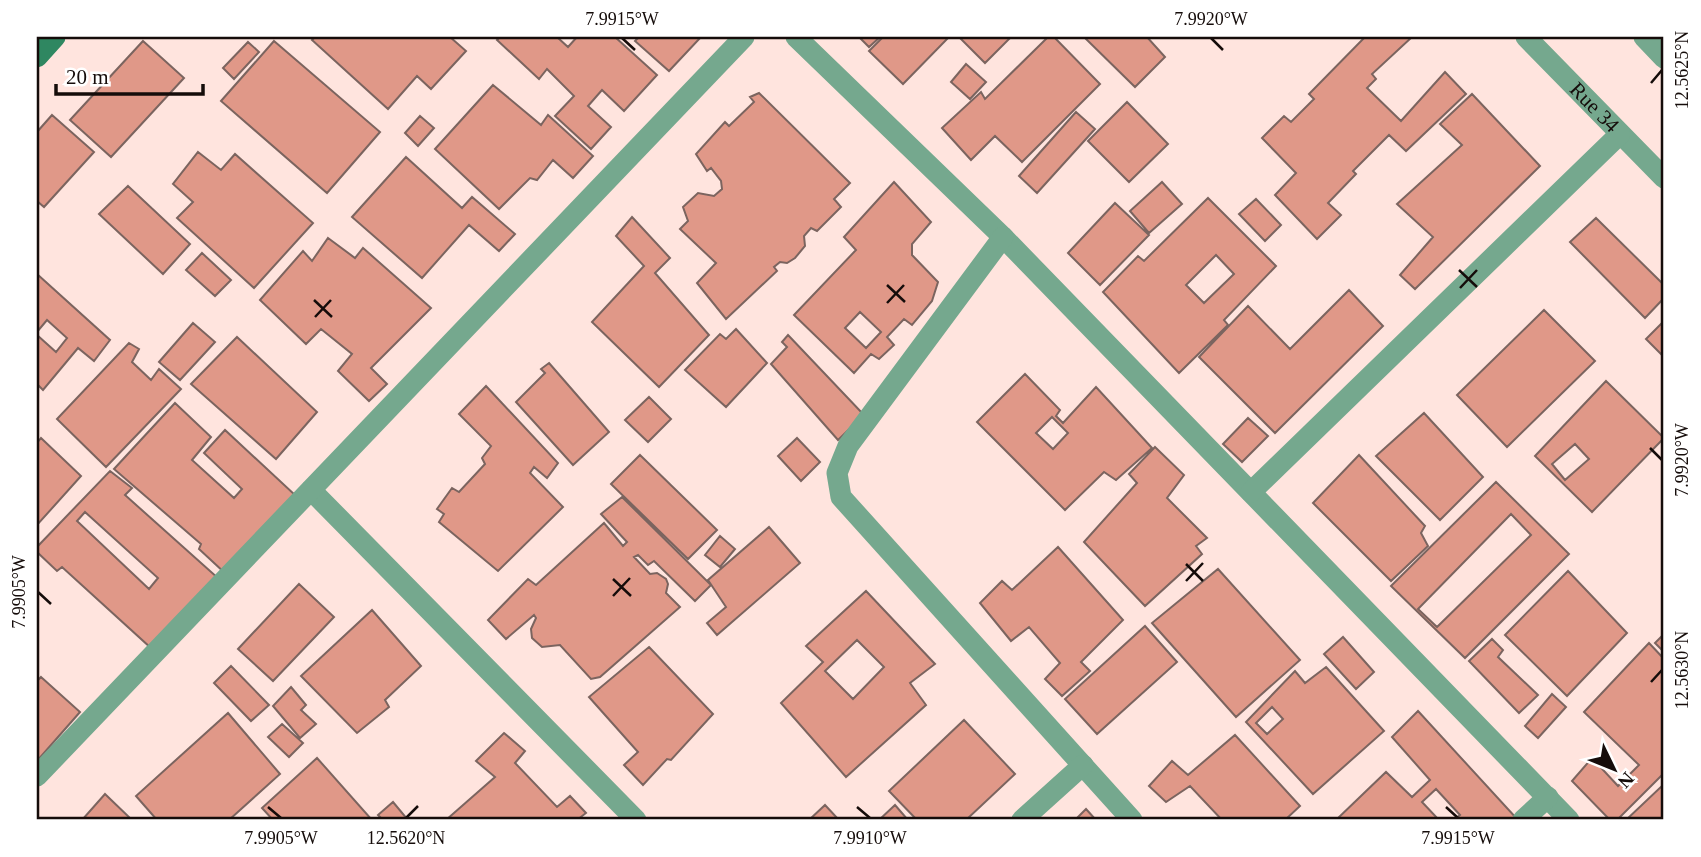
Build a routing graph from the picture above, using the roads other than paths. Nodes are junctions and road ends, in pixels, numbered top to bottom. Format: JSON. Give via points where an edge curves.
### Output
{"nodes":[{"id":1,"x":55,"y":37,"type":"edge"},
{"id":2,"x":744,"y":37,"type":"edge"},
{"id":3,"x":796,"y":37,"type":"edge"},
{"id":4,"x":1526,"y":37,"type":"edge"},
{"id":5,"x":1644,"y":37,"type":"edge"},
{"id":6,"x":37,"y":57,"type":"edge"},
{"id":7,"x":1664,"y":58,"type":"edge"},
{"id":8,"x":1620,"y":134,"type":"junction"},
{"id":9,"x":1664,"y":178,"type":"edge"},
{"id":10,"x":1003,"y":237,"type":"junction"},
{"id":11,"x":311,"y":490,"type":"junction"},
{"id":12,"x":1251,"y":492,"type":"junction"},
{"id":13,"x":1083,"y":765,"type":"junction"},
{"id":14,"x":37,"y":776,"type":"edge"},
{"id":15,"x":1548,"y":797,"type":"junction"},
{"id":16,"x":636,"y":820,"type":"edge"},
{"id":17,"x":1022,"y":820,"type":"edge"},
{"id":18,"x":1132,"y":820,"type":"edge"},
{"id":19,"x":1523,"y":820,"type":"edge"},
{"id":20,"x":1569,"y":820,"type":"edge"}],
"edges":[{"from":1,"to":6,"type":"street"},
{"from":2,"to":11,"type":"street"},
{"from":3,"to":10,"type":"street"},
{"from":4,"to":8,"type":"street","name":"Rue 34"},
{"from":5,"to":7,"type":"street"},
{"from":8,"to":9,"type":"street","name":"Rue 34"},
{"from":8,"to":12,"type":"street"},
{"from":10,"to":12,"type":"street"},
{"from":10,"to":13,"type":"street","via":[[848,446],[837,473],[841,497]]},
{"from":11,"to":14,"type":"street"},
{"from":11,"to":16,"type":"street"},
{"from":12,"to":15,"type":"street"},
{"from":13,"to":17,"type":"street"},
{"from":13,"to":18,"type":"street"},
{"from":15,"to":19,"type":"street"},
{"from":15,"to":20,"type":"street"}]}
